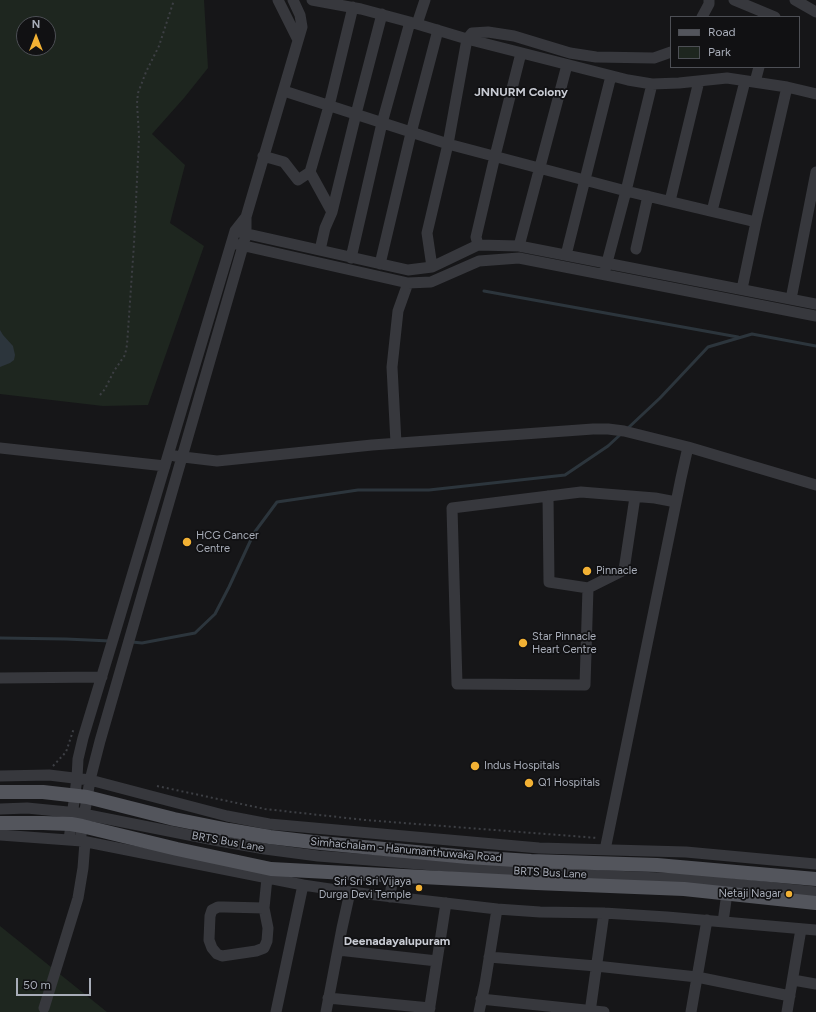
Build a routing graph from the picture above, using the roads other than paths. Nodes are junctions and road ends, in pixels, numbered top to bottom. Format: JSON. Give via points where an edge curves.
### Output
{"nodes":[{"id":1,"x":278,"y":0,"type":"edge"},
{"id":2,"x":293,"y":0,"type":"edge"},
{"id":3,"x":311,"y":0,"type":"edge"},
{"id":4,"x":425,"y":0,"type":"edge"},
{"id":5,"x":709,"y":0,"type":"edge"},
{"id":6,"x":795,"y":0,"type":"edge"},
{"id":7,"x":737,"y":1,"type":"edge"},
{"id":8,"x":353,"y":7,"type":"junction"},
{"id":9,"x":816,"y":12,"type":"edge"},
{"id":10,"x":382,"y":14,"type":"junction"},
{"id":11,"x":300,"y":15,"type":"junction"},
{"id":12,"x":703,"y":16,"type":"edge"},
{"id":13,"x":773,"y":16,"type":"edge"},
{"id":14,"x":414,"y":22,"type":"junction"},
{"id":15,"x":438,"y":30,"type":"junction"},
{"id":16,"x":467,"y":39,"type":"junction"},
{"id":17,"x":298,"y":40,"type":"junction"},
{"id":18,"x":670,"y":52,"type":"edge"},
{"id":19,"x":522,"y":53,"type":"junction"},
{"id":20,"x":567,"y":65,"type":"junction"},
{"id":21,"x":759,"y":68,"type":"edge"},
{"id":22,"x":612,"y":76,"type":"junction"},
{"id":23,"x":699,"y":81,"type":"junction"},
{"id":24,"x":750,"y":81,"type":"junction"},
{"id":25,"x":652,"y":84,"type":"junction"},
{"id":26,"x":787,"y":87,"type":"junction"},
{"id":27,"x":284,"y":91,"type":"junction"},
{"id":28,"x":816,"y":94,"type":"edge"},
{"id":29,"x":329,"y":106,"type":"junction"},
{"id":30,"x":356,"y":114,"type":"junction"},
{"id":31,"x":382,"y":123,"type":"junction"},
{"id":32,"x":411,"y":133,"type":"junction"},
{"id":33,"x":448,"y":144,"type":"junction"},
{"id":34,"x":263,"y":156,"type":"junction"},
{"id":35,"x":495,"y":156,"type":"junction"},
{"id":36,"x":539,"y":168,"type":"junction"},
{"id":37,"x":310,"y":172,"type":"junction"},
{"id":38,"x":816,"y":172,"type":"edge"},
{"id":39,"x":584,"y":180,"type":"junction"},
{"id":40,"x":626,"y":191,"type":"junction"},
{"id":41,"x":648,"y":196,"type":"junction"},
{"id":42,"x":670,"y":201,"type":"junction"},
{"id":43,"x":712,"y":211,"type":"junction"},
{"id":44,"x":332,"y":212,"type":"junction"},
{"id":45,"x":756,"y":222,"type":"junction"},
{"id":46,"x":240,"y":232,"type":"junction"},
{"id":47,"x":232,"y":242,"type":"junction"},
{"id":48,"x":478,"y":245,"type":"junction"},
{"id":49,"x":243,"y":246,"type":"junction"},
{"id":50,"x":519,"y":246,"type":"junction"},
{"id":51,"x":636,"y":249,"type":"dead end"},
{"id":52,"x":320,"y":250,"type":"junction"},
{"id":53,"x":566,"y":255,"type":"junction"},
{"id":54,"x":351,"y":258,"type":"junction"},
{"id":55,"x":380,"y":264,"type":"junction"},
{"id":56,"x":607,"y":264,"type":"junction"},
{"id":57,"x":432,"y":266,"type":"junction"},
{"id":58,"x":604,"y":274,"type":"junction"},
{"id":59,"x":408,"y":283,"type":"junction"},
{"id":60,"x":742,"y":289,"type":"junction"},
{"id":61,"x":791,"y":299,"type":"junction"},
{"id":62,"x":816,"y":304,"type":"edge"},
{"id":63,"x":816,"y":316,"type":"edge"},
{"id":64,"x":396,"y":443,"type":"junction"},
{"id":65,"x":688,"y":447,"type":"junction"},
{"id":66,"x":0,"y":448,"type":"edge"},
{"id":67,"x":168,"y":455,"type":"junction"},
{"id":68,"x":182,"y":457,"type":"junction"},
{"id":69,"x":165,"y":466,"type":"junction"},
{"id":70,"x":816,"y":486,"type":"edge"},
{"id":71,"x":548,"y":496,"type":"junction"},
{"id":72,"x":635,"y":497,"type":"junction"},
{"id":73,"x":676,"y":502,"type":"junction"},
{"id":74,"x":588,"y":588,"type":"junction"},
{"id":75,"x":102,"y":677,"type":"junction"},
{"id":76,"x":0,"y":678,"type":"edge"},
{"id":77,"x":0,"y":776,"type":"edge"},
{"id":78,"x":77,"y":778,"type":"junction"},
{"id":79,"x":90,"y":780,"type":"junction"},
{"id":80,"x":0,"y":792,"type":"edge"},
{"id":81,"x":81,"y":796,"type":"junction"},
{"id":82,"x":0,"y":809,"type":"edge"},
{"id":83,"x":78,"y":819,"type":"junction"},
{"id":84,"x":0,"y":823,"type":"edge"},
{"id":85,"x":0,"y":835,"type":"edge"},
{"id":86,"x":78,"y":841,"type":"junction"},
{"id":87,"x":605,"y":850,"type":"junction"},
{"id":88,"x":816,"y":864,"type":"edge"},
{"id":89,"x":393,"y":874,"type":"junction"},
{"id":90,"x":267,"y":878,"type":"junction"},
{"id":91,"x":816,"y":879,"type":"edge"},
{"id":92,"x":303,"y":886,"type":"junction"},
{"id":93,"x":350,"y":892,"type":"junction"},
{"id":94,"x":816,"y":892,"type":"edge"},
{"id":95,"x":727,"y":893,"type":"junction"},
{"id":96,"x":390,"y":897,"type":"junction"},
{"id":97,"x":446,"y":903,"type":"junction"},
{"id":98,"x":816,"y":903,"type":"edge"},
{"id":99,"x":264,"y":908,"type":"junction"},
{"id":100,"x":497,"y":909,"type":"junction"},
{"id":101,"x":604,"y":913,"type":"junction"},
{"id":102,"x":707,"y":920,"type":"junction"},
{"id":103,"x":723,"y":922,"type":"junction"},
{"id":104,"x":801,"y":929,"type":"junction"},
{"id":105,"x":816,"y":930,"type":"edge"},
{"id":106,"x":338,"y":950,"type":"junction"},
{"id":107,"x":489,"y":957,"type":"junction"},
{"id":108,"x":437,"y":961,"type":"junction"},
{"id":109,"x":596,"y":966,"type":"junction"},
{"id":110,"x":697,"y":977,"type":"junction"},
{"id":111,"x":793,"y":980,"type":"junction"},
{"id":112,"x":816,"y":984,"type":"edge"},
{"id":113,"x":790,"y":996,"type":"junction"},
{"id":114,"x":328,"y":998,"type":"junction"},
{"id":115,"x":481,"y":998,"type":"junction"},
{"id":116,"x":44,"y":1008,"type":"dead end"},
{"id":117,"x":429,"y":1010,"type":"edge"},
{"id":118,"x":590,"y":1011,"type":"edge"},
{"id":119,"x":276,"y":1012,"type":"edge"},
{"id":120,"x":326,"y":1012,"type":"edge"},
{"id":121,"x":478,"y":1012,"type":"edge"},
{"id":122,"x":604,"y":1012,"type":"edge"},
{"id":123,"x":691,"y":1012,"type":"edge"},
{"id":124,"x":787,"y":1012,"type":"edge"}],
"edges":[{"from":1,"to":17,"type":"street"},
{"from":2,"to":11,"type":"street"},
{"from":3,"to":8,"type":"street"},
{"from":3,"to":11,"type":"street"},
{"from":4,"to":14,"type":"street"},
{"from":5,"to":12,"type":"street"},
{"from":6,"to":9,"type":"street"},
{"from":7,"to":13,"type":"street"},
{"from":8,"to":10,"type":"street"},
{"from":8,"to":29,"type":"street"},
{"from":10,"to":14,"type":"street"},
{"from":10,"to":30,"type":"street"},
{"from":11,"to":17,"type":"street","via":[[302,28]]},
{"from":14,"to":15,"type":"street"},
{"from":14,"to":31,"type":"street"},
{"from":15,"to":16,"type":"street"},
{"from":15,"to":32,"type":"street"},
{"from":16,"to":18,"type":"street","via":[[472,33],[488,32],[596,57],[654,58]]},
{"from":16,"to":19,"type":"street"},
{"from":16,"to":33,"type":"street"},
{"from":17,"to":27,"type":"street"},
{"from":19,"to":20,"type":"street"},
{"from":19,"to":35,"type":"street"},
{"from":20,"to":22,"type":"street"},
{"from":20,"to":36,"type":"street"},
{"from":21,"to":24,"type":"street"},
{"from":22,"to":25,"type":"street"},
{"from":22,"to":39,"type":"street"},
{"from":23,"to":24,"type":"street","via":[[727,78]]},
{"from":23,"to":25,"type":"street"},
{"from":23,"to":42,"type":"street"},
{"from":24,"to":26,"type":"street"},
{"from":24,"to":43,"type":"street"},
{"from":25,"to":40,"type":"street"},
{"from":26,"to":28,"type":"street"},
{"from":26,"to":45,"type":"street"},
{"from":27,"to":29,"type":"street"},
{"from":27,"to":34,"type":"street"},
{"from":29,"to":30,"type":"street"},
{"from":29,"to":37,"type":"street"},
{"from":30,"to":31,"type":"street"},
{"from":30,"to":44,"type":"street"},
{"from":31,"to":32,"type":"street"},
{"from":31,"to":54,"type":"street"},
{"from":32,"to":33,"type":"street"},
{"from":32,"to":55,"type":"street"},
{"from":33,"to":35,"type":"street"},
{"from":33,"to":57,"type":"street","via":[[428,233]]},
{"from":34,"to":37,"type":"street","via":[[284,162],[298,180]]},
{"from":34,"to":46,"type":"street"},
{"from":35,"to":36,"type":"street"},
{"from":35,"to":48,"type":"street","via":[[476,237]]},
{"from":36,"to":39,"type":"street"},
{"from":36,"to":50,"type":"street"},
{"from":37,"to":44,"type":"street"},
{"from":38,"to":61,"type":"street"},
{"from":39,"to":40,"type":"street"},
{"from":39,"to":53,"type":"street"},
{"from":40,"to":41,"type":"street"},
{"from":40,"to":56,"type":"street"},
{"from":41,"to":42,"type":"street"},
{"from":41,"to":51,"type":"street"},
{"from":42,"to":43,"type":"street"},
{"from":43,"to":45,"type":"street"},
{"from":44,"to":52,"type":"street"},
{"from":45,"to":60,"type":"street"},
{"from":46,"to":47,"type":"street"},
{"from":46,"to":49,"type":"street"},
{"from":46,"to":52,"type":"street"},
{"from":47,"to":49,"type":"street"},
{"from":47,"to":67,"type":"street"},
{"from":48,"to":50,"type":"street"},
{"from":48,"to":57,"type":"street"},
{"from":49,"to":59,"type":"street"},
{"from":49,"to":68,"type":"street"},
{"from":50,"to":53,"type":"street"},
{"from":52,"to":54,"type":"street"},
{"from":53,"to":56,"type":"street"},
{"from":54,"to":55,"type":"street"},
{"from":55,"to":57,"type":"street","via":[[408,270]]},
{"from":56,"to":58,"type":"street"},
{"from":56,"to":60,"type":"street"},
{"from":58,"to":59,"type":"street","via":[[519,258],[480,261],[431,282]]},
{"from":58,"to":63,"type":"street"},
{"from":59,"to":64,"type":"street","via":[[398,311],[392,367]]},
{"from":60,"to":61,"type":"street"},
{"from":61,"to":62,"type":"street"},
{"from":64,"to":65,"type":"street","via":[[608,428]]},
{"from":64,"to":68,"type":"street","via":[[217,461]]},
{"from":65,"to":70,"type":"street"},
{"from":65,"to":73,"type":"street"},
{"from":66,"to":69,"type":"street"},
{"from":67,"to":68,"type":"street"},
{"from":67,"to":69,"type":"street"},
{"from":68,"to":79,"type":"street"},
{"from":69,"to":75,"type":"street"},
{"from":71,"to":72,"type":"street","via":[[581,492]]},
{"from":71,"to":74,"type":"street","via":[[550,582]]},
{"from":71,"to":74,"type":"street","via":[[452,508],[457,684],[585,685]]},
{"from":72,"to":73,"type":"street"},
{"from":72,"to":74,"type":"street","via":[[624,570]]},
{"from":73,"to":87,"type":"street"},
{"from":75,"to":76,"type":"street"},
{"from":75,"to":78,"type":"street","via":[[82,738]]},
{"from":77,"to":78,"type":"street","via":[[49,775]]},
{"from":78,"to":79,"type":"street"},
{"from":78,"to":81,"type":"street"},
{"from":79,"to":81,"type":"street"},
{"from":79,"to":87,"type":"street","via":[[227,816],[269,824],[539,848]]},
{"from":80,"to":81,"type":"main road","name":"Simhachalam - Hanumanthuwaka Road","via":[[43,792]]},
{"from":81,"to":83,"type":"street"},
{"from":81,"to":91,"type":"main road","name":"Simhachalam - Hanumanthuwaka Road","via":[[174,819],[299,841],[468,857],[657,865]]},
{"from":82,"to":83,"type":"street","name":"BRTS Bus Lane","via":[[28,808]]},
{"from":83,"to":84,"type":"main road","name":"Simhachalam - Hanumanthuwaka Road"},
{"from":83,"to":86,"type":"street"},
{"from":83,"to":89,"type":"main road","name":"Simhachalam - Hanumanthuwaka Road","via":[[177,850],[270,868]]},
{"from":83,"to":94,"type":"street","name":"BRTS Bus Lane","via":[[318,856],[534,873],[686,879]]},
{"from":85,"to":86,"type":"street"},
{"from":86,"to":90,"type":"street"},
{"from":86,"to":116,"type":"street","via":[[83,868],[78,898]]},
{"from":87,"to":88,"type":"street","via":[[686,852]]},
{"from":89,"to":95,"type":"main road","name":"Simhachalam - Hanumanthuwaka Road"},
{"from":89,"to":96,"type":"street"},
{"from":90,"to":92,"type":"street"},
{"from":90,"to":99,"type":"street"},
{"from":92,"to":93,"type":"street"},
{"from":92,"to":119,"type":"street"},
{"from":93,"to":96,"type":"street"},
{"from":93,"to":106,"type":"street"},
{"from":95,"to":98,"type":"main road","name":"Simhachalam - Hanumanthuwaka Road"},
{"from":95,"to":103,"type":"street"},
{"from":96,"to":97,"type":"street"},
{"from":97,"to":100,"type":"street"},
{"from":97,"to":108,"type":"street"},
{"from":99,"to":99,"type":"street","via":[[268,928],[264,948],[222,956],[217,954],[209,940],[212,910],[218,907]]},
{"from":100,"to":101,"type":"street"},
{"from":100,"to":107,"type":"street"},
{"from":101,"to":102,"type":"street"},
{"from":101,"to":109,"type":"street"},
{"from":102,"to":103,"type":"street"},
{"from":102,"to":110,"type":"street"},
{"from":103,"to":104,"type":"street"},
{"from":104,"to":105,"type":"street"},
{"from":104,"to":111,"type":"street"},
{"from":106,"to":108,"type":"street"},
{"from":106,"to":114,"type":"street"},
{"from":107,"to":109,"type":"street"},
{"from":107,"to":115,"type":"street"},
{"from":108,"to":117,"type":"street"},
{"from":109,"to":110,"type":"street"},
{"from":109,"to":118,"type":"street"},
{"from":110,"to":113,"type":"street"},
{"from":110,"to":123,"type":"street"},
{"from":111,"to":112,"type":"street"},
{"from":111,"to":113,"type":"street"},
{"from":113,"to":124,"type":"street"},
{"from":114,"to":117,"type":"street"},
{"from":114,"to":120,"type":"street"},
{"from":115,"to":118,"type":"street"},
{"from":115,"to":121,"type":"street"},
{"from":118,"to":122,"type":"street"}]}
